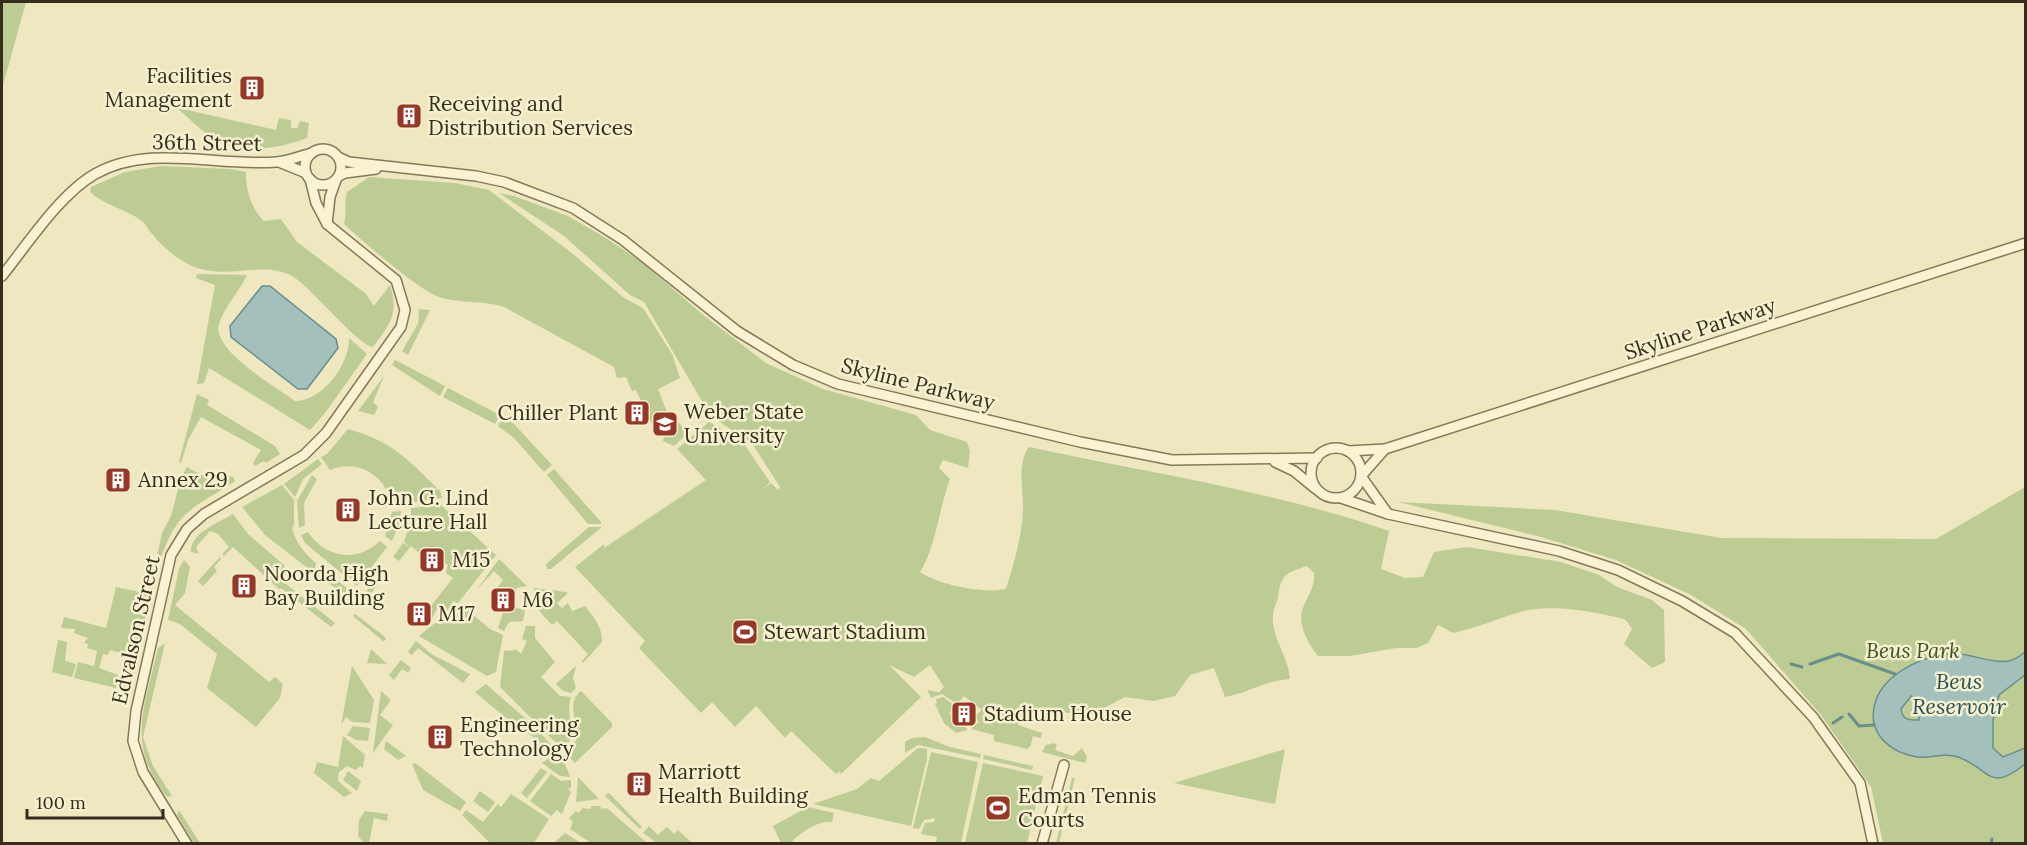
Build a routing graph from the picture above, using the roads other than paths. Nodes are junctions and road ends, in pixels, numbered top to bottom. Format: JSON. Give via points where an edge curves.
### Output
{"nodes":[{"id":1,"x":312,"y":153,"type":"junction"},
{"id":2,"x":338,"y":158,"type":"junction"},
{"id":3,"x":279,"y":162,"type":"junction"},
{"id":4,"x":394,"y":167,"type":"junction"},
{"id":5,"x":308,"y":176,"type":"junction"},
{"id":6,"x":337,"y":178,"type":"junction"},
{"id":7,"x":327,"y":224,"type":"junction"},
{"id":8,"x":2025,"y":243,"type":"edge"},
{"id":9,"x":2,"y":276,"type":"edge"},
{"id":10,"x":1385,"y":449,"type":"junction"},
{"id":11,"x":1348,"y":451,"type":"junction"},
{"id":12,"x":1317,"y":458,"type":"junction"},
{"id":13,"x":1273,"y":461,"type":"junction"},
{"id":14,"x":1361,"y":475,"type":"junction"},
{"id":15,"x":1317,"y":490,"type":"junction"},
{"id":16,"x":1341,"y":498,"type":"junction"},
{"id":17,"x":1388,"y":514,"type":"junction"},
{"id":18,"x":1064,"y":765,"type":"dead end"},
{"id":19,"x":187,"y":843,"type":"edge"},
{"id":20,"x":1042,"y":843,"type":"edge"},
{"id":21,"x":1873,"y":843,"type":"edge"}],
"edges":[{"from":1,"to":2,"type":"street","via":[[326,150]]},
{"from":1,"to":3,"type":"street","name":"36th Street"},
{"from":1,"to":5,"type":"street","via":[[306,162]]},
{"from":2,"to":4,"type":"street","name":"Skyline Parkway"},
{"from":2,"to":6,"type":"street","via":[[341,167]]},
{"from":3,"to":5,"type":"street","name":"36th Street"},
{"from":3,"to":9,"type":"street","name":"36th Street","via":[[160,158],[116,165],[93,175],[67,197]]},
{"from":4,"to":6,"type":"street","name":"Skyline Parkway","via":[[357,170]]},
{"from":4,"to":13,"type":"street","name":"Skyline Parkway","via":[[504,182],[573,208],[623,240],[737,331],[793,365],[838,384],[1172,460]]},
{"from":5,"to":6,"type":"street","via":[[322,185]]},
{"from":5,"to":7,"type":"street","name":"Edvalson Street"},
{"from":6,"to":7,"type":"street"},
{"from":7,"to":19,"type":"street","name":"Edvalson Street","via":[[396,280],[402,291],[405,315],[386,352],[326,433],[304,455],[204,514],[187,529],[171,555],[136,711],[133,741],[143,772]]},
{"from":8,"to":10,"type":"street","name":"Skyline Parkway"},
{"from":10,"to":11,"type":"street","name":"Skyline Parkway"},
{"from":10,"to":14,"type":"street"},
{"from":11,"to":12,"type":"street","via":[[1331,449]]},
{"from":11,"to":14,"type":"street","via":[[1359,462]]},
{"from":12,"to":13,"type":"street","name":"Skyline Parkway"},
{"from":12,"to":15,"type":"street","via":[[1311,473]]},
{"from":13,"to":15,"type":"street","name":"Skyline Parkway","via":[[1294,471]]},
{"from":14,"to":16,"type":"street","via":[[1355,490]]},
{"from":14,"to":17,"type":"street"},
{"from":15,"to":16,"type":"street"},
{"from":16,"to":17,"type":"street"},
{"from":17,"to":21,"type":"street","via":[[1559,551],[1618,570],[1682,601],[1735,633],[1814,717],[1860,783]]},
{"from":18,"to":20,"type":"street"}]}
